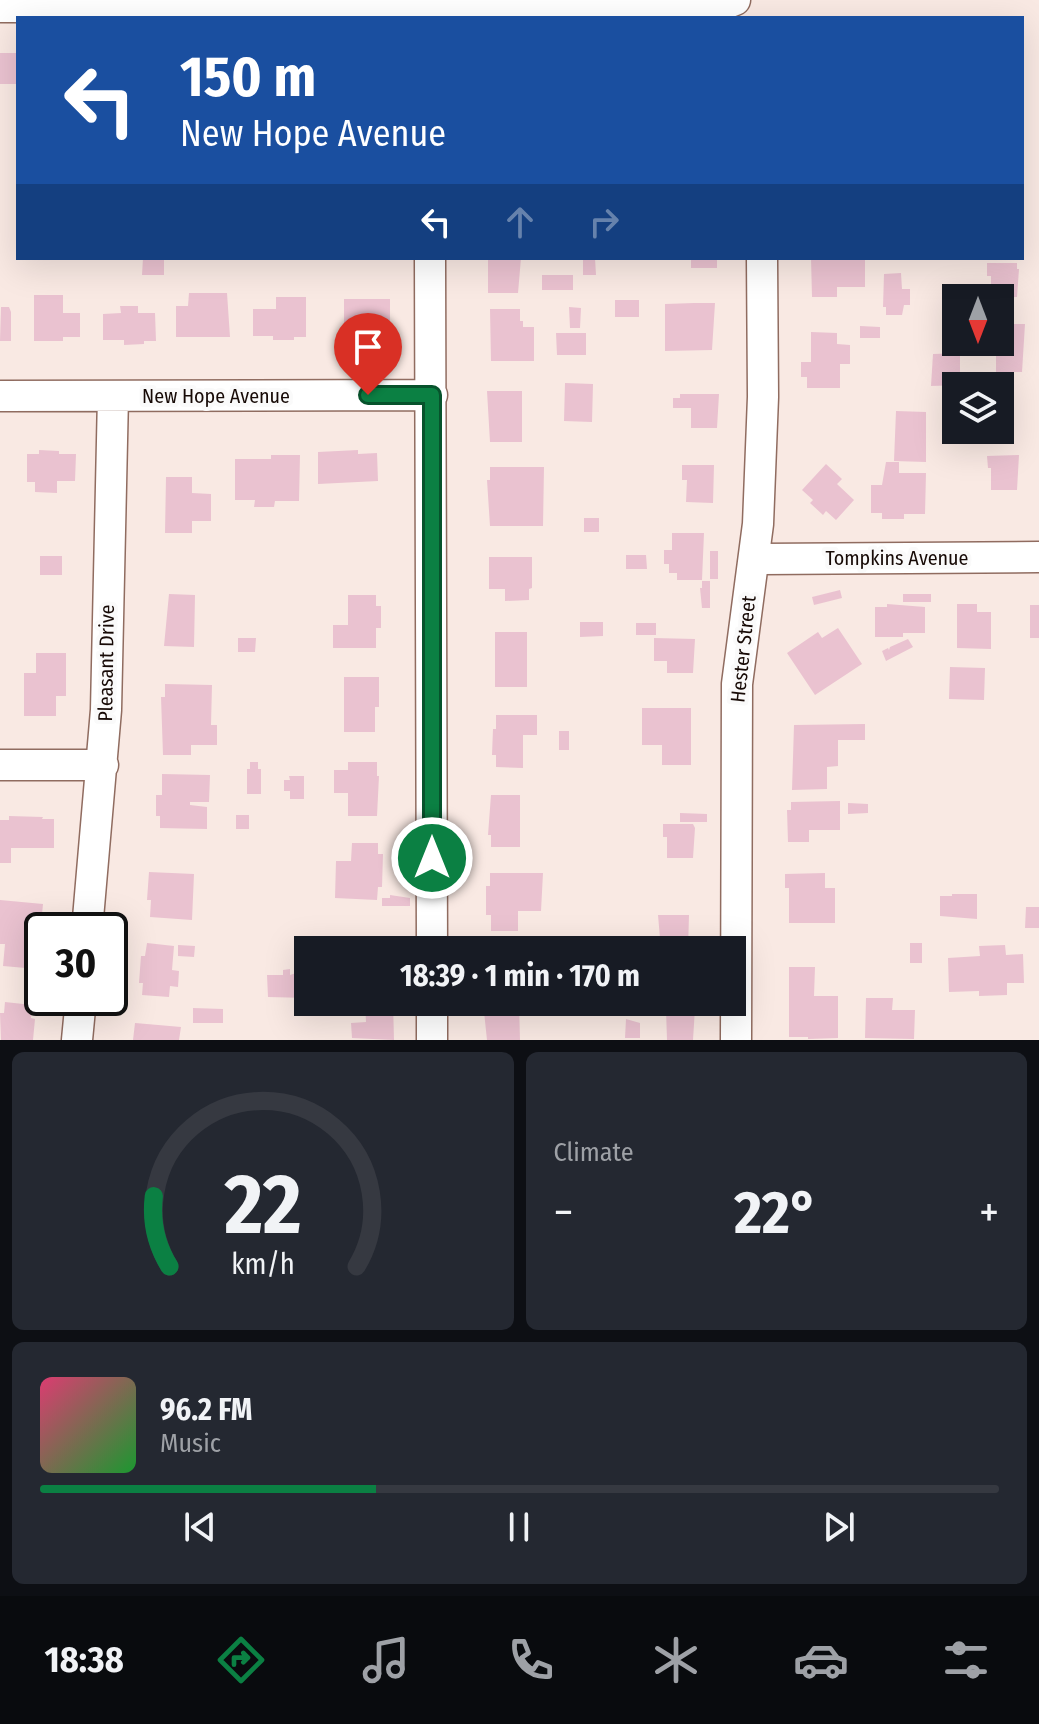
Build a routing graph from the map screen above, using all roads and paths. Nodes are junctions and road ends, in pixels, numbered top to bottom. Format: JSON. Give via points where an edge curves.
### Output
{"nodes":[{"id":1,"x":744,"y":5,"type":"edge"},
{"id":2,"x":0,"y":7,"type":"edge"},
{"id":3,"x":464,"y":9,"type":"edge"},
{"id":4,"x":430,"y":260,"type":"edge"},
{"id":5,"x":762,"y":260,"type":"edge"},
{"id":6,"x":432,"y":395,"type":"junction"},
{"id":7,"x":0,"y":396,"type":"edge"},
{"id":8,"x":113,"y":396,"type":"junction"},
{"id":9,"x":1039,"y":557,"type":"edge"},
{"id":10,"x":754,"y":559,"type":"junction"},
{"id":11,"x":0,"y":765,"type":"edge"},
{"id":12,"x":103,"y":765,"type":"junction"},
{"id":13,"x":89,"y":912,"type":"edge"},
{"id":14,"x":432,"y":936,"type":"edge"},
{"id":15,"x":79,"y":1016,"type":"edge"},
{"id":16,"x":432,"y":1016,"type":"edge"},
{"id":17,"x":77,"y":1040,"type":"edge"},
{"id":18,"x":432,"y":1040,"type":"edge"},
{"id":19,"x":736,"y":1040,"type":"edge"}],
"edges":[{"from":1,"to":3,"type":"street","via":[[686,12]]},
{"from":2,"to":3,"type":"street"},
{"from":4,"to":6,"type":"street"},
{"from":5,"to":10,"type":"street","name":"Hester Street","via":[[763,397]]},
{"from":6,"to":8,"type":"street","name":"New Hope Avenue"},
{"from":6,"to":14,"type":"street"},
{"from":7,"to":8,"type":"street","name":"New Hope Avenue"},
{"from":8,"to":12,"type":"street","name":"Pleasant Drive"},
{"from":9,"to":10,"type":"street","name":"Tompkins Avenue"},
{"from":10,"to":19,"type":"street","name":"Hester Street","via":[[737,684]]},
{"from":11,"to":12,"type":"street"},
{"from":12,"to":13,"type":"street","name":"Pleasant Drive"},
{"from":15,"to":17,"type":"street"},
{"from":16,"to":18,"type":"street"}]}
